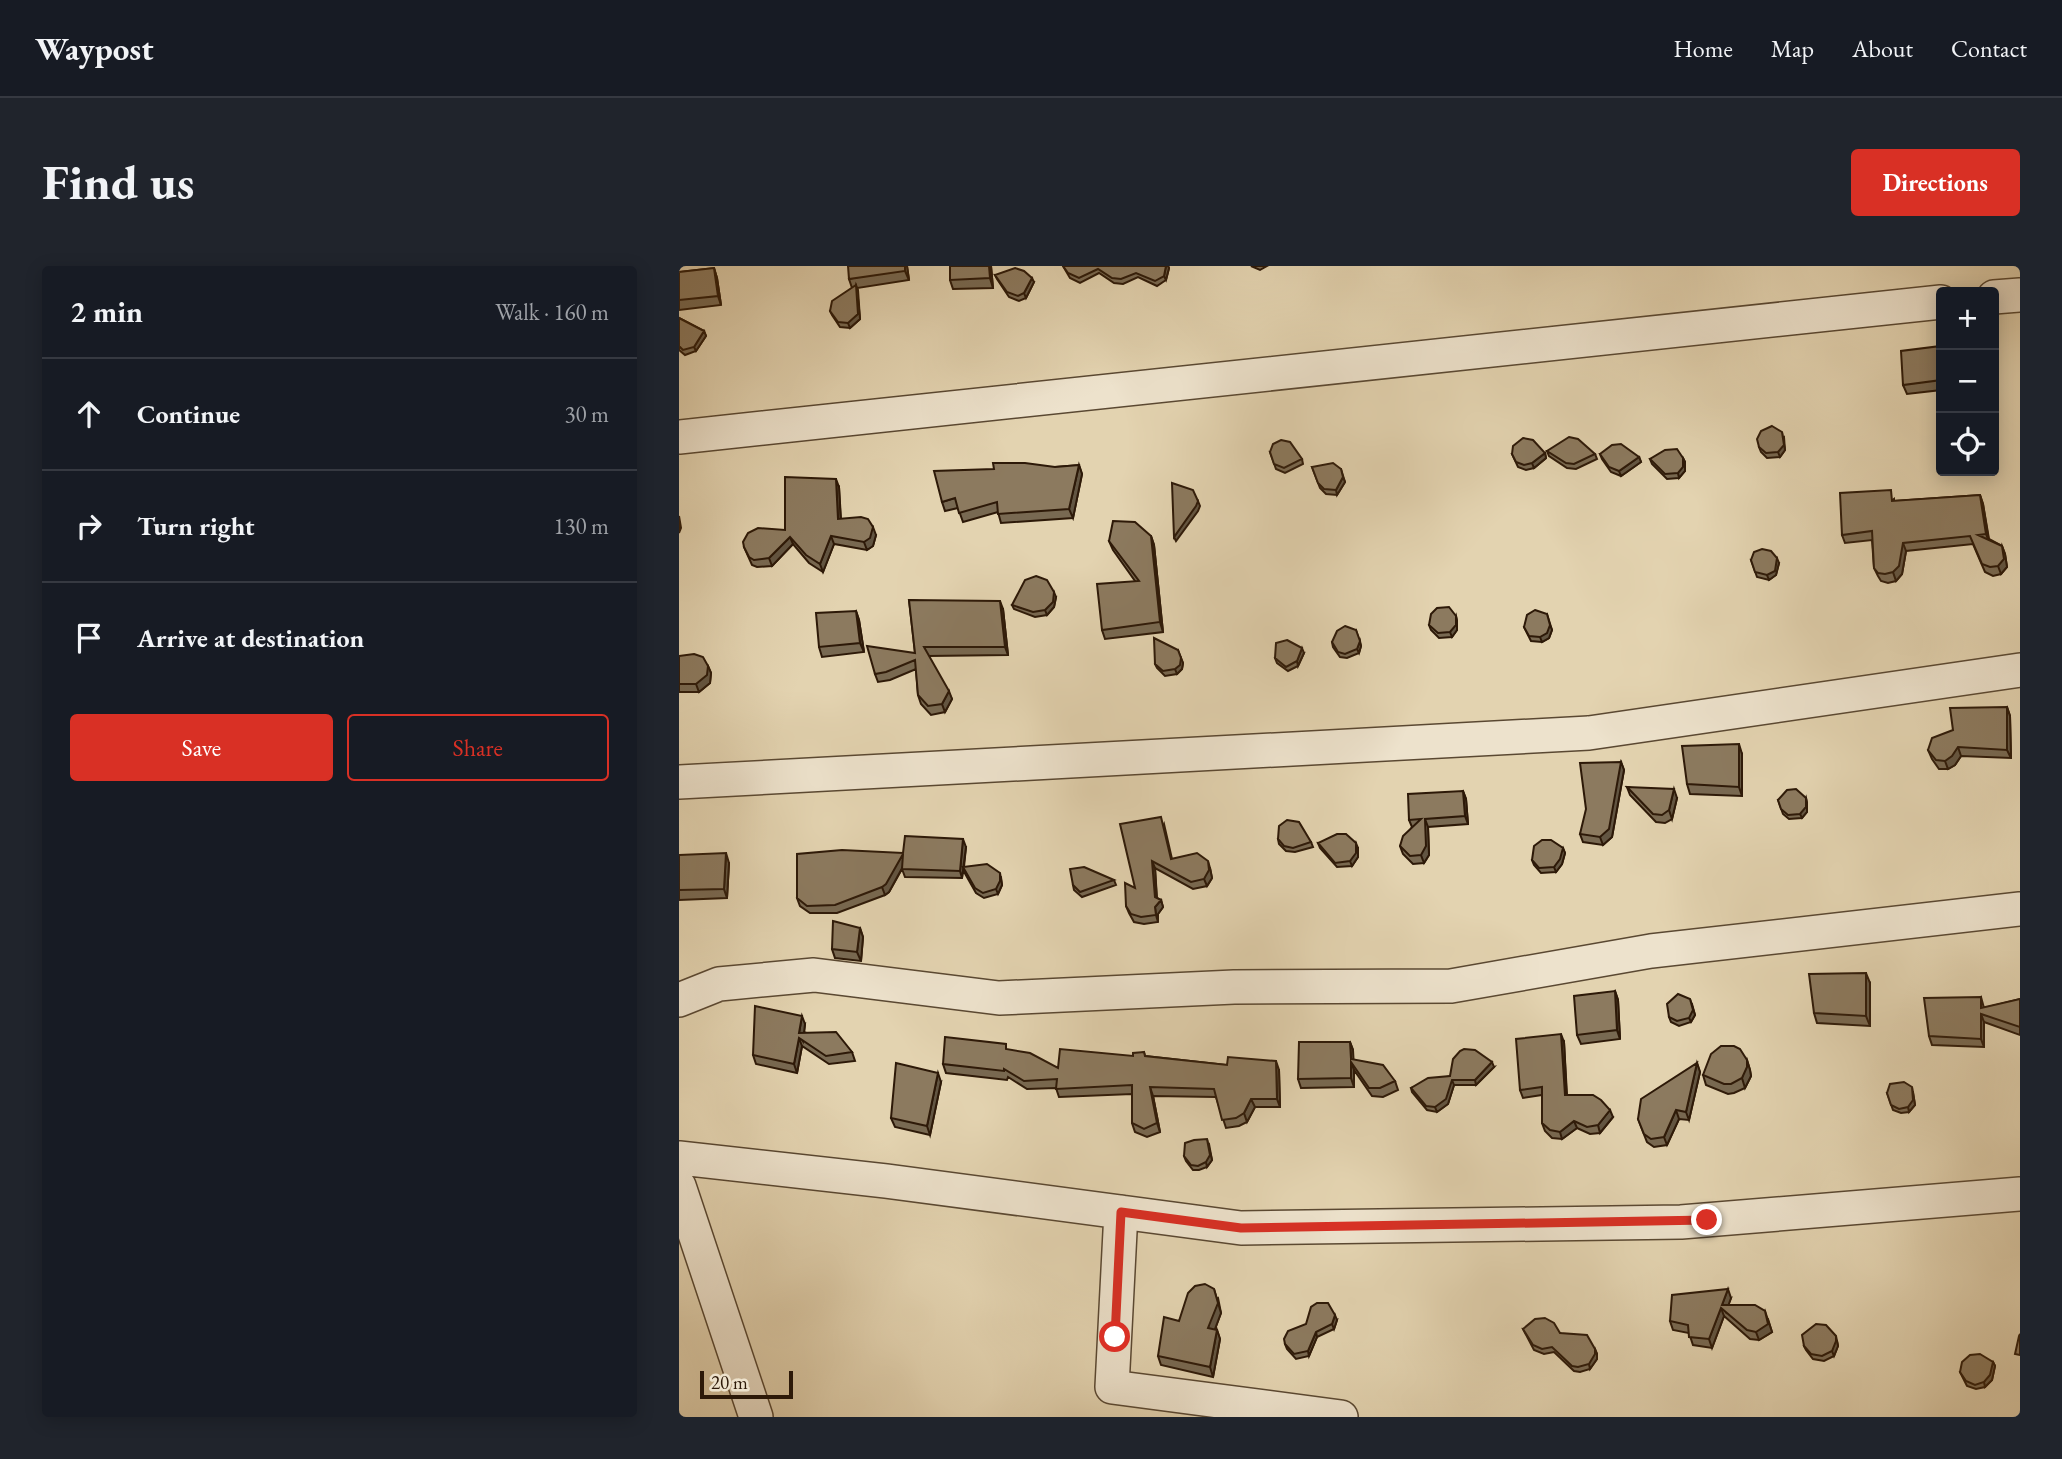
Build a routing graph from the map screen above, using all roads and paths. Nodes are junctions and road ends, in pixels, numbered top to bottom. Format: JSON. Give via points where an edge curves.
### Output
{"nodes":[{"id":1,"x":2020,"y":295,"type":"edge"},
{"id":2,"x":1999,"y":297,"type":"edge"},
{"id":3,"x":1936,"y":303,"type":"edge"},
{"id":4,"x":679,"y":437,"type":"edge"},
{"id":5,"x":2020,"y":670,"type":"edge"},
{"id":6,"x":679,"y":782,"type":"edge"},
{"id":7,"x":2020,"y":909,"type":"edge"},
{"id":8,"x":679,"y":1000,"type":"edge"},
{"id":9,"x":679,"y":1158,"type":"edge"},
{"id":10,"x":679,"y":1186,"type":"edge"},
{"id":11,"x":2020,"y":1194,"type":"edge"},
{"id":12,"x":1121,"y":1212,"type":"junction"},
{"id":13,"x":756,"y":1417,"type":"edge"},
{"id":14,"x":1341,"y":1417,"type":"edge"}],
"edges":[{"from":1,"to":2,"type":"street"},
{"from":3,"to":4,"type":"street"},
{"from":5,"to":6,"type":"street","via":[[1589,733]]},
{"from":7,"to":8,"type":"street","via":[[1651,951],[1451,986],[1234,987],[999,998],[814,975],[719,984]]},
{"from":9,"to":12,"type":"street"},
{"from":10,"to":13,"type":"street"},
{"from":11,"to":12,"type":"street","via":[[1681,1222],[1241,1228]]},
{"from":12,"to":14,"type":"street","via":[[1112,1387]]}]}
